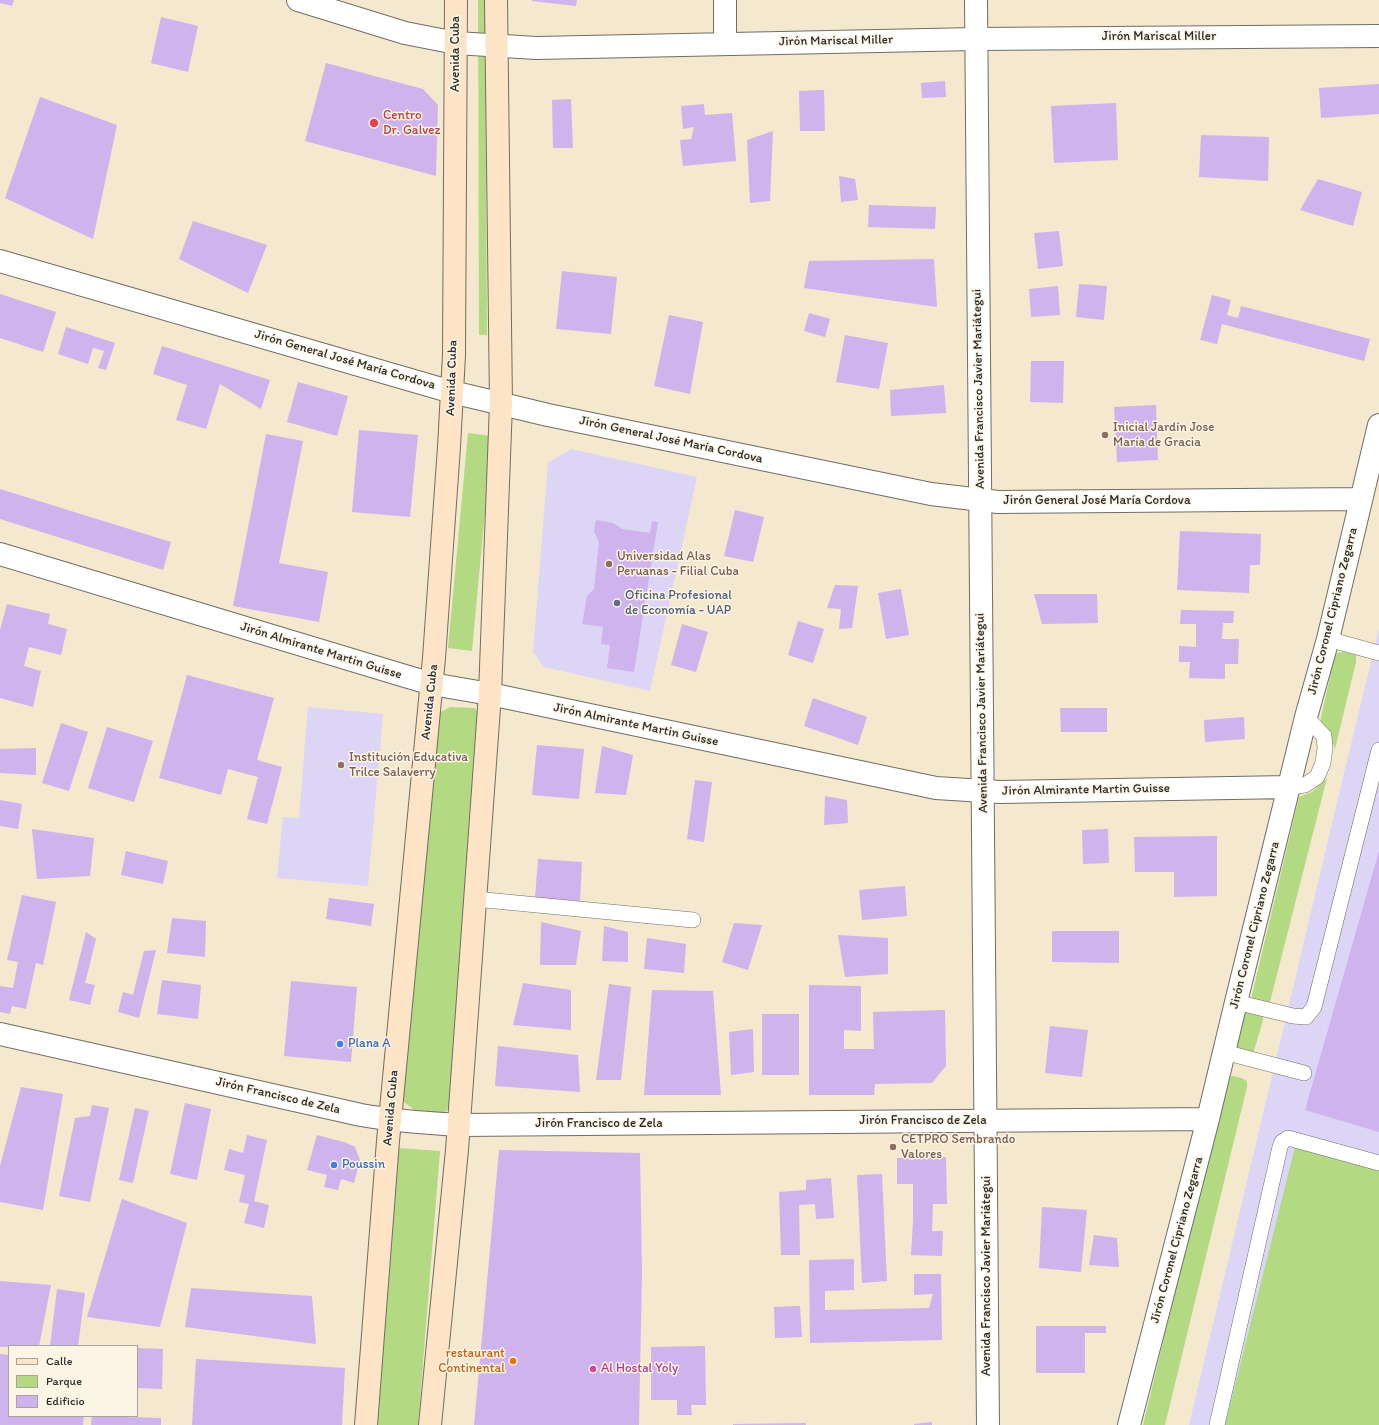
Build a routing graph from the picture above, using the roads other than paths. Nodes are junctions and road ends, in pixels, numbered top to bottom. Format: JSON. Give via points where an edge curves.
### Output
{"nodes":[{"id":1,"x":298,"y":0,"type":"edge"},
{"id":2,"x":456,"y":0,"type":"edge"},
{"id":3,"x":496,"y":0,"type":"edge"},
{"id":4,"x":725,"y":0,"type":"edge"},
{"id":5,"x":976,"y":0,"type":"edge"},
{"id":6,"x":1379,"y":36,"type":"edge"},
{"id":7,"x":976,"y":39,"type":"junction"},
{"id":8,"x":456,"y":43,"type":"junction"},
{"id":9,"x":725,"y":43,"type":"junction"},
{"id":10,"x":496,"y":45,"type":"junction"},
{"id":11,"x":0,"y":261,"type":"edge"},
{"id":12,"x":452,"y":392,"type":"junction"},
{"id":13,"x":501,"y":404,"type":"junction"},
{"id":14,"x":1379,"y":425,"type":"edge"},
{"id":15,"x":1361,"y":499,"type":"junction"},
{"id":16,"x":980,"y":500,"type":"junction"},
{"id":17,"x":0,"y":554,"type":"edge"},
{"id":18,"x":1328,"y":639,"type":"junction"},
{"id":19,"x":1379,"y":653,"type":"edge"},
{"id":20,"x":432,"y":684,"type":"junction"},
{"id":21,"x":490,"y":694,"type":"junction"},
{"id":22,"x":1379,"y":750,"type":"edge"},
{"id":23,"x":1289,"y":786,"type":"junction"},
{"id":24,"x":983,"y":790,"type":"junction"},
{"id":25,"x":475,"y":899,"type":"junction"},
{"id":26,"x":693,"y":920,"type":"dead end"},
{"id":27,"x":1236,"y":1002,"type":"junction"},
{"id":28,"x":0,"y":1034,"type":"edge"},
{"id":29,"x":1224,"y":1052,"type":"junction"},
{"id":30,"x":1304,"y":1073,"type":"dead end"},
{"id":31,"x":1208,"y":1119,"type":"junction"},
{"id":32,"x":390,"y":1120,"type":"junction"},
{"id":33,"x":986,"y":1121,"type":"junction"},
{"id":34,"x":459,"y":1125,"type":"junction"},
{"id":35,"x":1379,"y":1163,"type":"edge"},
{"id":36,"x":366,"y":1425,"type":"edge"},
{"id":37,"x":430,"y":1425,"type":"edge"},
{"id":38,"x":988,"y":1425,"type":"edge"},
{"id":39,"x":1129,"y":1425,"type":"edge"},
{"id":40,"x":1218,"y":1425,"type":"edge"}],
"edges":[{"from":1,"to":8,"type":"street","name":"Jirón Mariscal Miller","via":[[405,33]]},
{"from":2,"to":8,"type":"main road","name":"Avenida Cuba"},
{"from":3,"to":10,"type":"main road"},
{"from":4,"to":9,"type":"street"},
{"from":5,"to":7,"type":"street","name":"Avenida Francisco Javier Mariátegui"},
{"from":6,"to":7,"type":"street","name":"Jirón Mariscal Miller"},
{"from":7,"to":9,"type":"street","name":"Jirón Mariscal Miller"},
{"from":7,"to":16,"type":"street","name":"Avenida Francisco Javier Mariátegui"},
{"from":8,"to":10,"type":"street","name":"Jirón Mariscal Miller"},
{"from":8,"to":12,"type":"main road","name":"Avenida Cuba"},
{"from":9,"to":10,"type":"street","name":"Jirón Mariscal Miller","via":[[536,48]]},
{"from":10,"to":13,"type":"main road"},
{"from":11,"to":12,"type":"street","name":"Jirón General José María Cordova"},
{"from":12,"to":13,"type":"street","name":"Jirón General José María Cordova"},
{"from":12,"to":20,"type":"main road","name":"Avenida Cuba"},
{"from":13,"to":16,"type":"street","name":"Jirón General José María Cordova","via":[[931,494]]},
{"from":13,"to":21,"type":"main road"},
{"from":14,"to":15,"type":"street","name":"Jirón Coronel Cipriano Zegarra"},
{"from":15,"to":16,"type":"street","name":"Jirón General José María Cordova","via":[[1006,502]]},
{"from":15,"to":18,"type":"street","name":"Jirón Coronel Cipriano Zegarra"},
{"from":16,"to":24,"type":"street","name":"Avenida Francisco Javier Mariátegui"},
{"from":17,"to":20,"type":"street","name":"Jirón Almirante Martin Guisse"},
{"from":18,"to":19,"type":"lane"},
{"from":18,"to":23,"type":"street","name":"Jirón Coronel Cipriano Zegarra"},
{"from":20,"to":21,"type":"street","name":"Jirón Almirante Martin Guisse"},
{"from":20,"to":32,"type":"main road","name":"Avenida Cuba"},
{"from":21,"to":24,"type":"street","name":"Jirón Almirante Martin Guisse","via":[[936,788]]},
{"from":21,"to":25,"type":"main road"},
{"from":22,"to":27,"type":"lane","via":[[1314,1007],[1306,1017]]},
{"from":23,"to":24,"type":"street","name":"Jirón Almirante Martin Guisse","via":[[1000,792]]},
{"from":23,"to":27,"type":"street","name":"Jirón Coronel Cipriano Zegarra"},
{"from":24,"to":33,"type":"street","name":"Avenida Francisco Javier Mariátegui"},
{"from":25,"to":26,"type":"lane"},
{"from":25,"to":34,"type":"main road"},
{"from":27,"to":29,"type":"street","name":"Jirón Coronel Cipriano Zegarra"},
{"from":28,"to":32,"type":"street","name":"Jirón Francisco de Zela"},
{"from":29,"to":30,"type":"lane"},
{"from":29,"to":31,"type":"street","name":"Jirón Coronel Cipriano Zegarra"},
{"from":31,"to":33,"type":"street","name":"Jirón Francisco de Zela"},
{"from":31,"to":39,"type":"street","name":"Jirón Coronel Cipriano Zegarra"},
{"from":32,"to":34,"type":"street","name":"Jirón Francisco de Zela"},
{"from":32,"to":36,"type":"main road","name":"Avenida Cuba"},
{"from":33,"to":34,"type":"street","name":"Jirón Francisco de Zela"},
{"from":33,"to":38,"type":"street","name":"Avenida Francisco Javier Mariátegui"},
{"from":34,"to":37,"type":"main road"},
{"from":35,"to":40,"type":"lane","via":[[1288,1138],[1282,1142]]}]}
